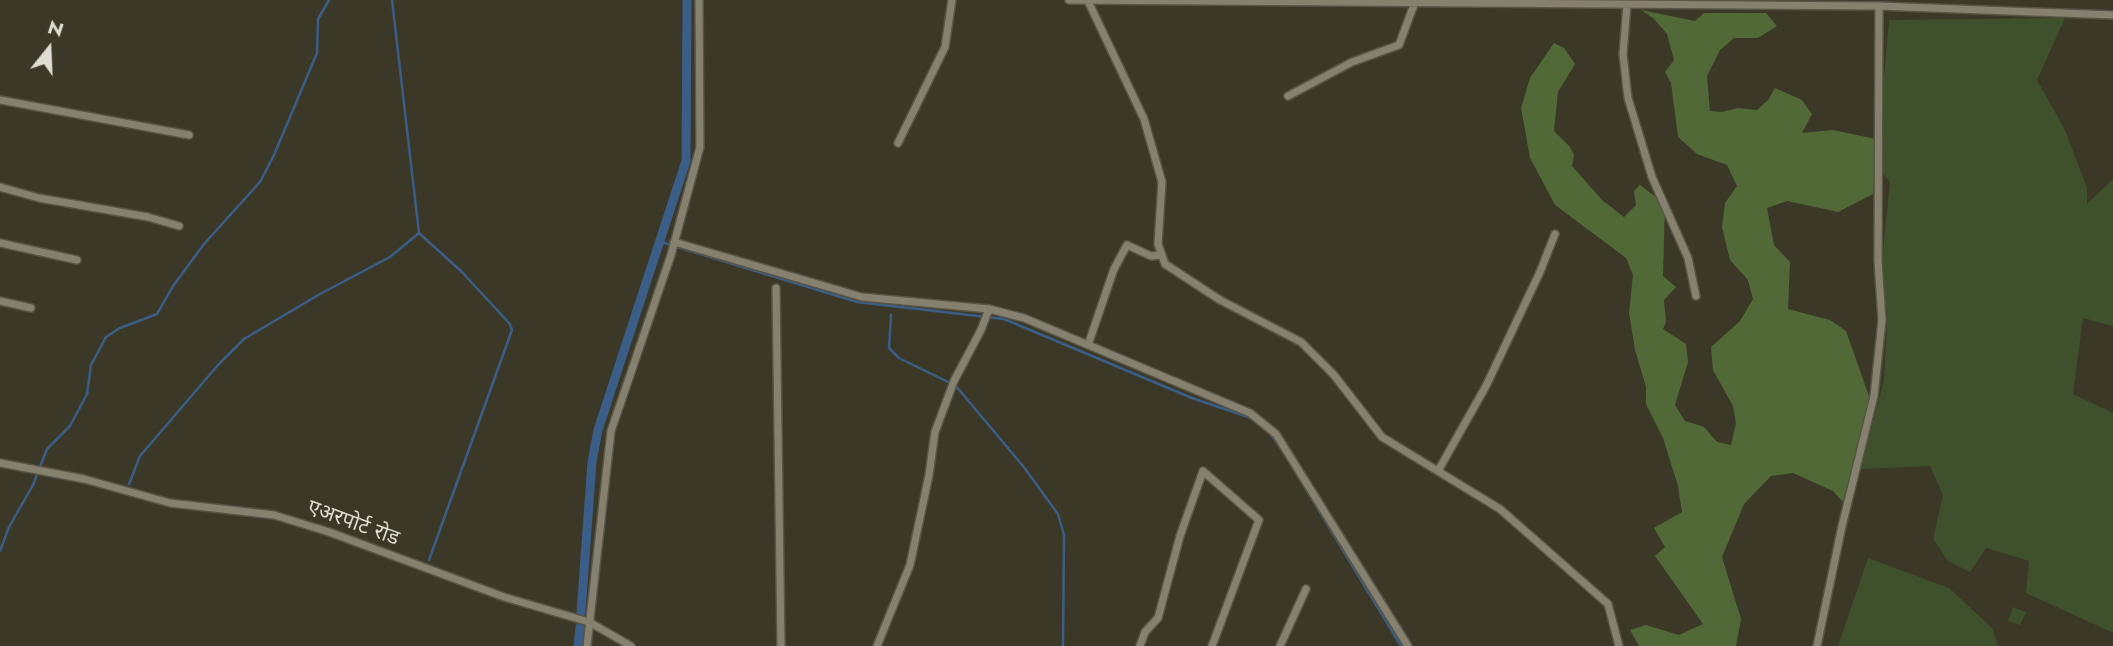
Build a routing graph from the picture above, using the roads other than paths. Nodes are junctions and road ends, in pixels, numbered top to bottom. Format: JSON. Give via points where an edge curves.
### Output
{"nodes":[{"id":1,"x":699,"y":0,"type":"edge"},
{"id":2,"x":952,"y":0,"type":"edge"},
{"id":3,"x":1069,"y":0,"type":"edge"},
{"id":4,"x":1088,"y":1,"type":"edge"},
{"id":5,"x":1415,"y":2,"type":"junction"},
{"id":6,"x":1627,"y":5,"type":"junction"},
{"id":7,"x":1879,"y":6,"type":"junction"},
{"id":8,"x":2113,"y":15,"type":"edge"},
{"id":9,"x":1288,"y":96,"type":"dead end"},
{"id":10,"x":0,"y":100,"type":"edge"},
{"id":11,"x":189,"y":135,"type":"dead end"},
{"id":12,"x":898,"y":143,"type":"dead end"},
{"id":13,"x":0,"y":187,"type":"edge"},
{"id":14,"x":179,"y":226,"type":"dead end"},
{"id":15,"x":1555,"y":234,"type":"dead end"},
{"id":16,"x":0,"y":243,"type":"edge"},
{"id":17,"x":674,"y":243,"type":"junction"},
{"id":18,"x":1162,"y":255,"type":"junction"},
{"id":19,"x":77,"y":260,"type":"dead end"},
{"id":20,"x":776,"y":288,"type":"dead end"},
{"id":21,"x":1696,"y":296,"type":"dead end"},
{"id":22,"x":0,"y":301,"type":"edge"},
{"id":23,"x":31,"y":308,"type":"dead end"},
{"id":24,"x":989,"y":309,"type":"junction"},
{"id":25,"x":1088,"y":345,"type":"junction"},
{"id":26,"x":0,"y":463,"type":"edge"},
{"id":27,"x":1438,"y":471,"type":"junction"},
{"id":28,"x":1306,"y":589,"type":"dead end"},
{"id":29,"x":589,"y":622,"type":"junction"},
{"id":30,"x":587,"y":646,"type":"edge"},
{"id":31,"x":631,"y":646,"type":"edge"},
{"id":32,"x":781,"y":646,"type":"edge"},
{"id":33,"x":877,"y":646,"type":"edge"},
{"id":34,"x":1140,"y":646,"type":"edge"},
{"id":35,"x":1212,"y":646,"type":"edge"},
{"id":36,"x":1280,"y":646,"type":"edge"},
{"id":37,"x":1408,"y":646,"type":"edge"},
{"id":38,"x":1619,"y":646,"type":"edge"},
{"id":39,"x":1818,"y":646,"type":"edge"}],
"edges":[{"from":1,"to":17,"type":"street","via":[[700,147]]},
{"from":2,"to":12,"type":"street","via":[[945,47]]},
{"from":3,"to":4,"type":"street"},
{"from":4,"to":5,"type":"street"},
{"from":4,"to":18,"type":"street","via":[[1144,118],[1162,182],[1158,244]]},
{"from":5,"to":6,"type":"street"},
{"from":5,"to":9,"type":"street","via":[[1399,45],[1352,62]]},
{"from":6,"to":7,"type":"street"},
{"from":6,"to":21,"type":"street","via":[[1623,54],[1628,98],[1652,177],[1688,258]]},
{"from":7,"to":8,"type":"street"},
{"from":7,"to":39,"type":"street","via":[[1882,320],[1874,396]]},
{"from":10,"to":11,"type":"street"},
{"from":13,"to":14,"type":"street"},
{"from":15,"to":27,"type":"street","via":[[1486,386]]},
{"from":16,"to":19,"type":"street"},
{"from":17,"to":24,"type":"street","via":[[862,297]]},
{"from":17,"to":29,"type":"street","via":[[611,431]]},
{"from":18,"to":25,"type":"street","via":[[1151,256],[1128,245],[1114,269]]},
{"from":18,"to":27,"type":"street","via":[[1165,264],[1220,300],[1301,342],[1334,375],[1382,437]]},
{"from":20,"to":32,"type":"street"},
{"from":22,"to":23,"type":"street"},
{"from":24,"to":25,"type":"street","via":[[1024,317]]},
{"from":24,"to":33,"type":"street","via":[[935,432],[910,565]]},
{"from":25,"to":37,"type":"street","via":[[1263,421],[1276,434]]},
{"from":26,"to":29,"type":"street","name":"एअरपोर्ट रोड","via":[[170,503],[274,515],[503,597]]},
{"from":27,"to":38,"type":"street","via":[[1500,509],[1608,604]]},
{"from":28,"to":36,"type":"street"},
{"from":29,"to":30,"type":"street"},
{"from":29,"to":31,"type":"street","name":"एअरपोर्ट रोड"},
{"from":34,"to":35,"type":"street","via":[[1158,618],[1203,471],[1259,520]]}]}
